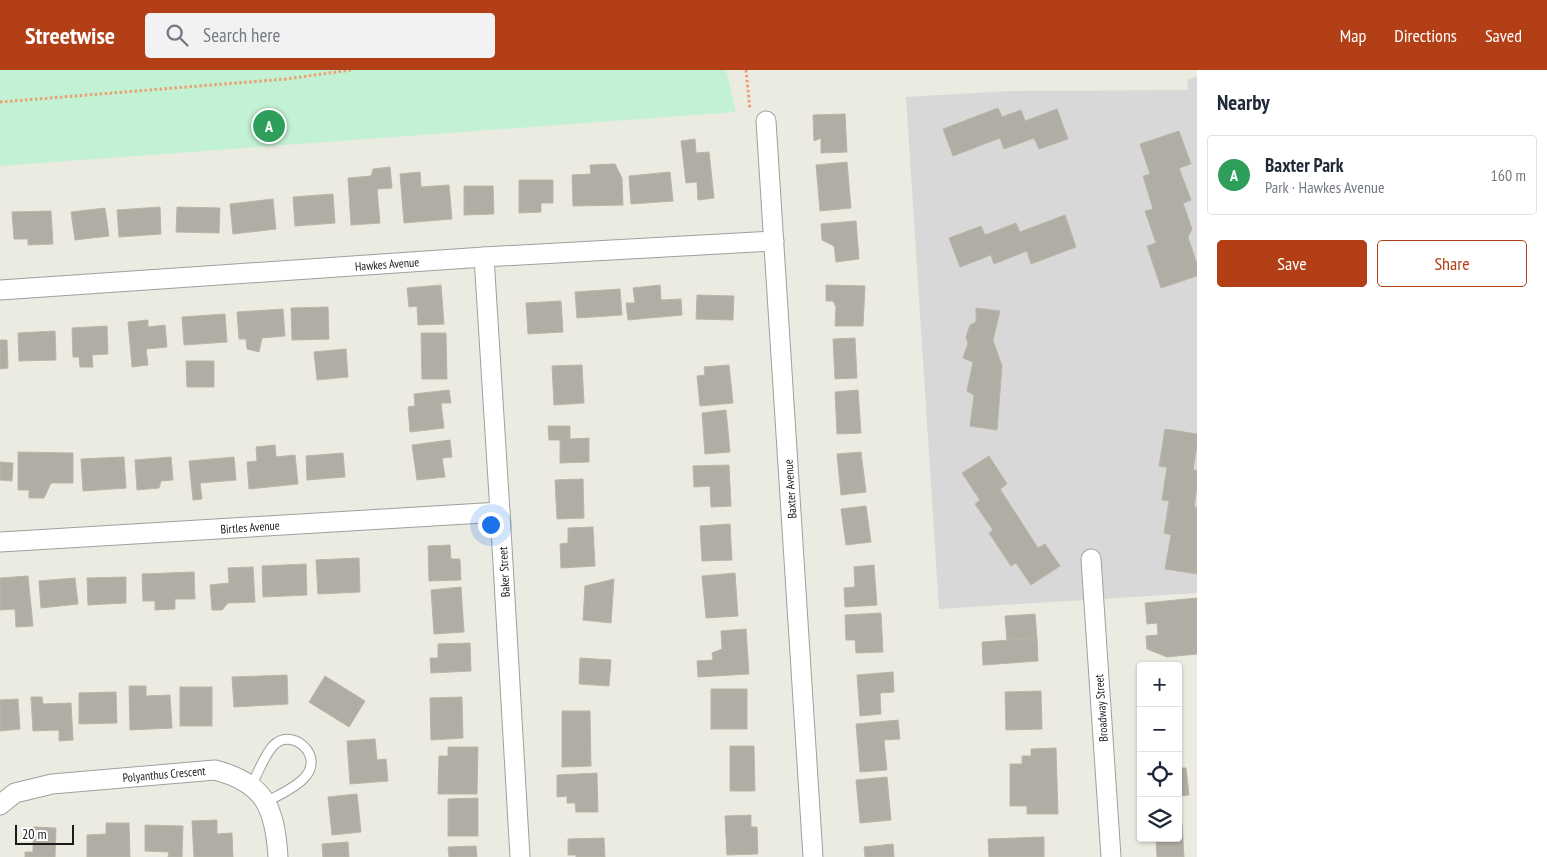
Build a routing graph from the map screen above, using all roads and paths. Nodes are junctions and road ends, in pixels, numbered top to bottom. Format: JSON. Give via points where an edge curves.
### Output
{"nodes":[{"id":1,"x":351,"y":70,"type":"edge"},
{"id":2,"x":746,"y":70,"type":"edge"},
{"id":3,"x":0,"y":102,"type":"edge"},
{"id":4,"x":766,"y":121,"type":"joint"},
{"id":5,"x":774,"y":241,"type":"junction"},
{"id":6,"x":484,"y":257,"type":"junction"},
{"id":7,"x":0,"y":290,"type":"edge"},
{"id":8,"x":500,"y":512,"type":"junction"},
{"id":9,"x":0,"y":542,"type":"edge"},
{"id":10,"x":1091,"y":559,"type":"dead end"},
{"id":11,"x":251,"y":786,"type":"junction"},
{"id":12,"x":266,"y":802,"type":"junction"},
{"id":13,"x":0,"y":805,"type":"edge"},
{"id":14,"x":278,"y":857,"type":"edge"},
{"id":15,"x":520,"y":857,"type":"edge"},
{"id":16,"x":813,"y":857,"type":"edge"},
{"id":17,"x":1111,"y":857,"type":"edge"}],
"edges":[{"from":1,"to":3,"type":"path","via":[[286,80]]},
{"from":2,"to":4,"type":"path","via":[[750,114]]},
{"from":4,"to":5,"type":"street","name":"Baxter Avenue"},
{"from":5,"to":6,"type":"street","name":"Hawkes Avenue"},
{"from":5,"to":16,"type":"street","name":"Baxter Avenue"},
{"from":6,"to":7,"type":"street","name":"Hawkes Avenue"},
{"from":6,"to":8,"type":"street","name":"Baker Street"},
{"from":8,"to":9,"type":"street","name":"Birtles Avenue"},
{"from":8,"to":15,"type":"street","name":"Baker Street"},
{"from":10,"to":17,"type":"street","name":"Broadway Street"},
{"from":11,"to":12,"type":"street","name":"Polyanthus Crescent"},
{"from":11,"to":12,"type":"lane","via":[[273,745],[290,739],[306,747],[311,764],[304,780]]},
{"from":11,"to":13,"type":"street","name":"Polyanthus Crescent","via":[[215,770],[52,784],[14,793]]},
{"from":12,"to":14,"type":"street","name":"Polyanthus Crescent","via":[[275,827]]}]}
